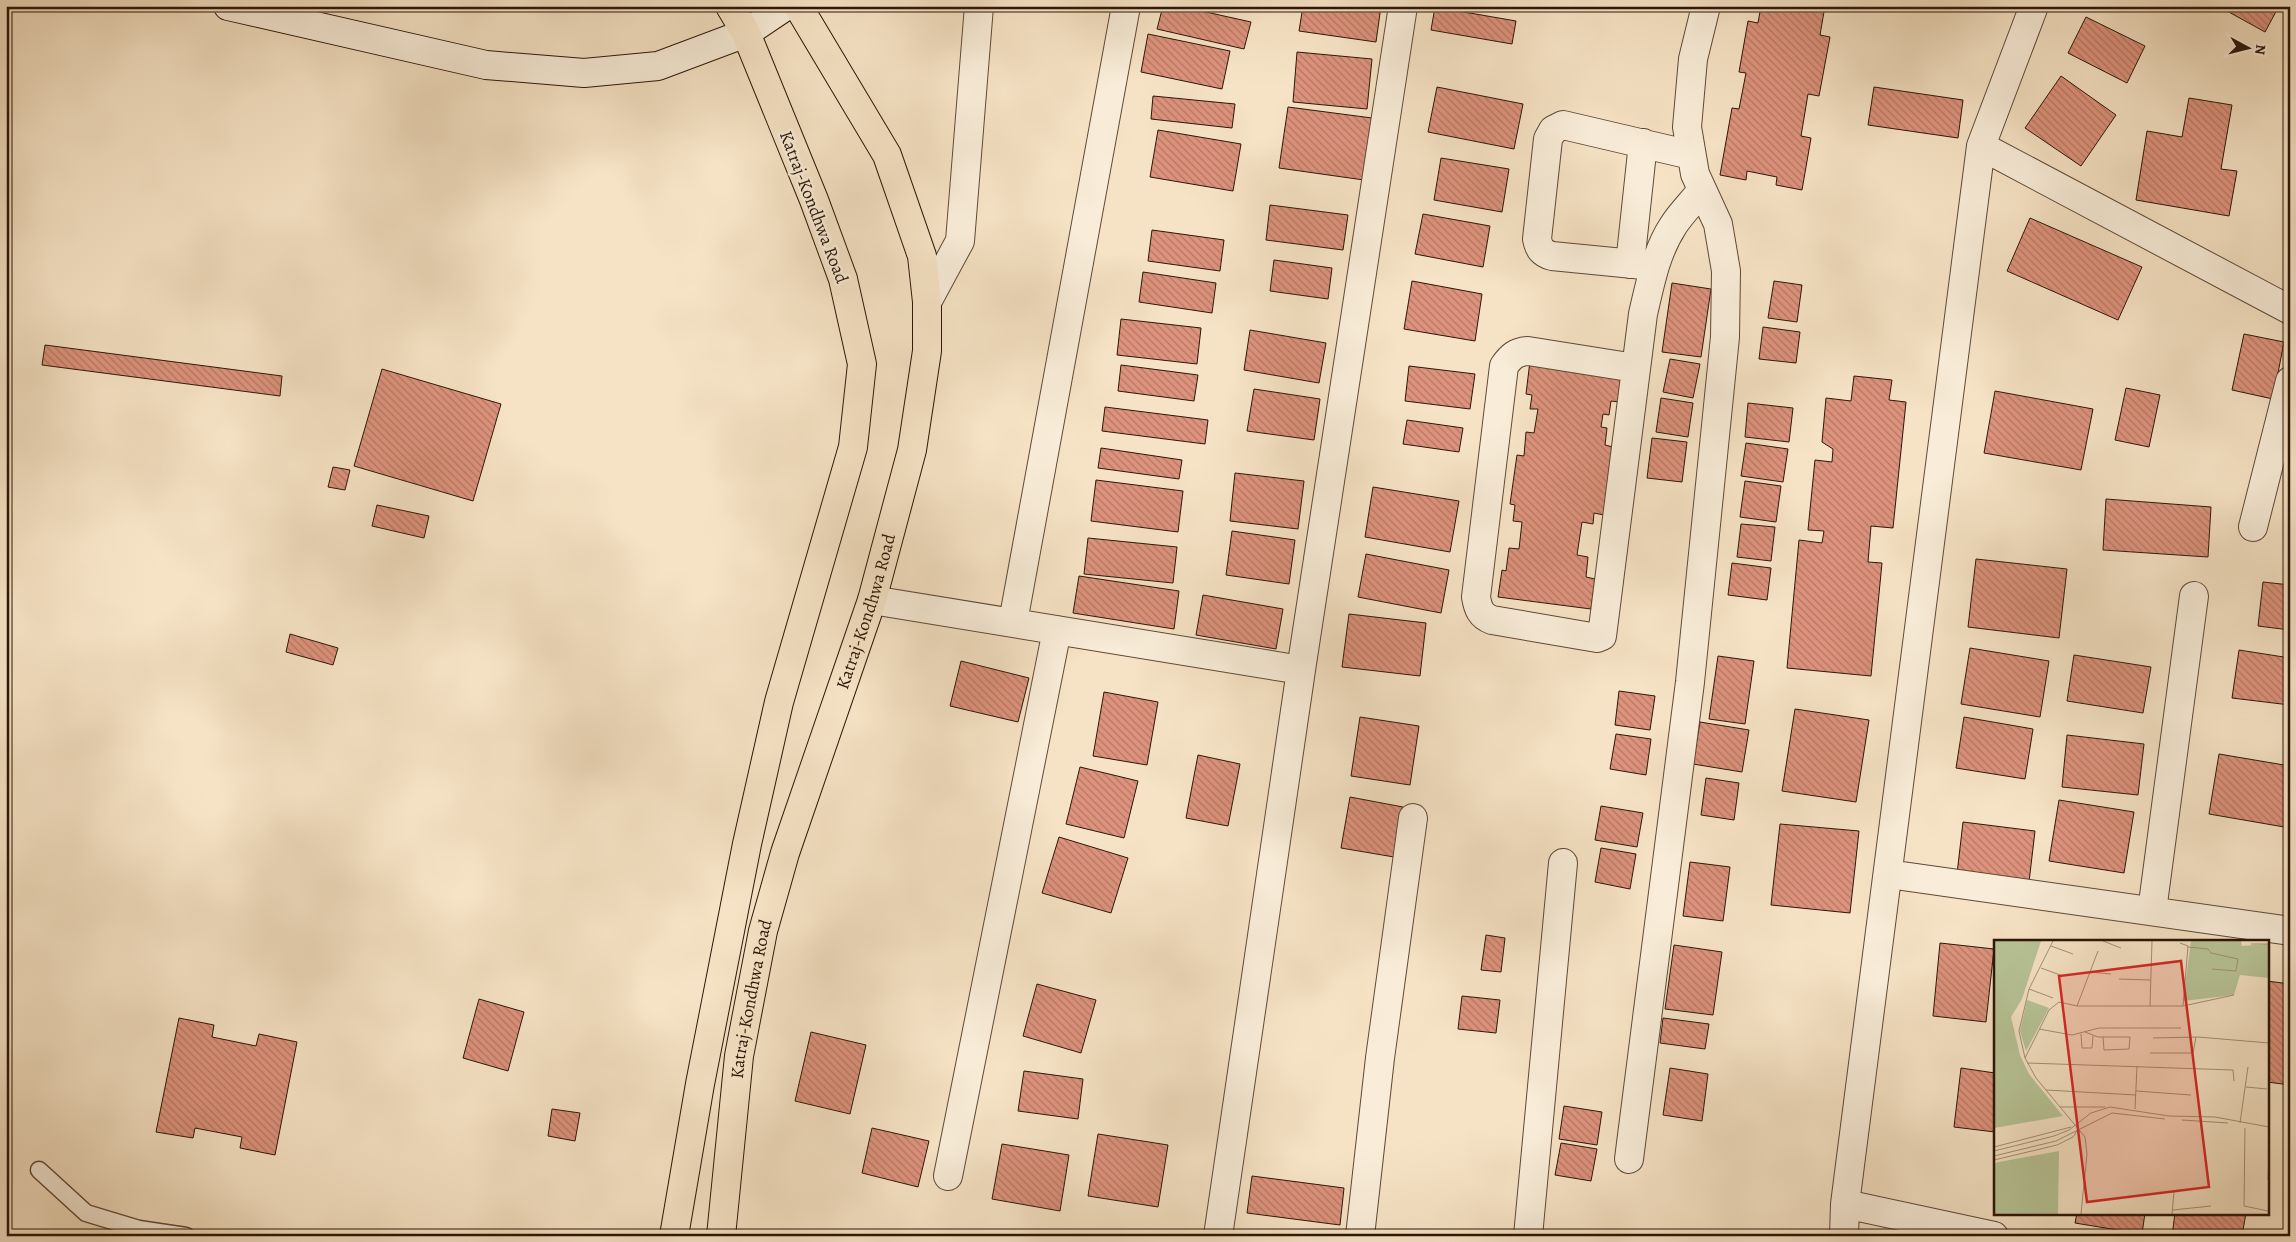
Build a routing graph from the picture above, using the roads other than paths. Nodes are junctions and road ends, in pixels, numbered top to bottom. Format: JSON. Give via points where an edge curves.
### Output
{"nodes":[{"id":1,"x":228,"y":6,"type":"edge"},
{"id":2,"x":730,"y":6,"type":"edge"},
{"id":3,"x":786,"y":6,"type":"edge"},
{"id":4,"x":798,"y":6,"type":"edge"},
{"id":5,"x":978,"y":6,"type":"edge"},
{"id":6,"x":1126,"y":6,"type":"edge"},
{"id":7,"x":1403,"y":6,"type":"edge"},
{"id":8,"x":1706,"y":6,"type":"edge"},
{"id":9,"x":2034,"y":6,"type":"edge"},
{"id":10,"x":746,"y":33,"type":"junction"},
{"id":11,"x":1643,"y":143,"type":"junction"},
{"id":12,"x":1981,"y":146,"type":"junction"},
{"id":13,"x":1691,"y":155,"type":"junction"},
{"id":14,"x":1702,"y":190,"type":"junction"},
{"id":15,"x":1642,"y":265,"type":"junction"},
{"id":16,"x":927,"y":302,"type":"junction"},
{"id":17,"x":2290,"y":310,"type":"edge"},
{"id":18,"x":1635,"y":368,"type":"junction"},
{"id":19,"x":2290,"y":381,"type":"edge"},
{"id":20,"x":2253,"y":527,"type":"dead end"},
{"id":21,"x":2194,"y":596,"type":"dead end"},
{"id":22,"x":872,"y":600,"type":"junction"},
{"id":23,"x":1013,"y":622,"type":"junction"},
{"id":24,"x":1057,"y":630,"type":"junction"},
{"id":25,"x":1302,"y":670,"type":"junction"},
{"id":26,"x":1413,"y":818,"type":"dead end"},
{"id":27,"x":1563,"y":863,"type":"dead end"},
{"id":28,"x":1888,"y":874,"type":"junction"},
{"id":29,"x":2152,"y":911,"type":"junction"},
{"id":30,"x":2290,"y":931,"type":"edge"},
{"id":31,"x":1629,"y":1159,"type":"dead end"},
{"id":32,"x":39,"y":1170,"type":"dead end"},
{"id":33,"x":948,"y":1176,"type":"dead end"},
{"id":34,"x":1845,"y":1204,"type":"junction"},
{"id":35,"x":186,"y":1236,"type":"edge"},
{"id":36,"x":674,"y":1236,"type":"edge"},
{"id":37,"x":721,"y":1236,"type":"edge"},
{"id":38,"x":1218,"y":1236,"type":"edge"},
{"id":39,"x":1360,"y":1236,"type":"edge"},
{"id":40,"x":1528,"y":1236,"type":"edge"},
{"id":41,"x":1844,"y":1236,"type":"edge"},
{"id":42,"x":1994,"y":1236,"type":"edge"}],
"edges":[{"from":1,"to":10,"type":"street","via":[[486,64],[584,73],[658,66]]},
{"from":2,"to":10,"type":"highway","name":"Katraj-Kondhwa Road"},
{"from":3,"to":10,"type":"street"},
{"from":4,"to":16,"type":"highway","name":"Katraj-Kondhwa Road","via":[[887,154],[922,256]]},
{"from":5,"to":16,"type":"street","via":[[960,241]]},
{"from":6,"to":23,"type":"street"},
{"from":7,"to":25,"type":"street"},
{"from":8,"to":13,"type":"street","via":[[1691,76],[1687,127]]},
{"from":9,"to":12,"type":"street"},
{"from":10,"to":36,"type":"highway","name":"Katraj-Kondhwa Road","via":[[843,279],[862,364],[853,447],[779,702],[747,844]]},
{"from":11,"to":13,"type":"street"},
{"from":11,"to":15,"type":"street"},
{"from":11,"to":15,"type":"street","via":[[1577,127],[1563,125],[1553,130],[1548,139],[1537,238],[1539,248],[1552,256]]},
{"from":12,"to":17,"type":"street"},
{"from":12,"to":28,"type":"street"},
{"from":13,"to":14,"type":"street","via":[[1694,174]]},
{"from":14,"to":15,"type":"street"},
{"from":14,"to":31,"type":"street","via":[[1718,224],[1726,271],[1725,337],[1690,682]]},
{"from":15,"to":18,"type":"street","via":[[1643,314]]},
{"from":16,"to":22,"type":"highway","name":"Katraj-Kondhwa Road","via":[[927,351],[912,450]]},
{"from":18,"to":18,"type":"street","via":[[1602,636],[1597,638],[1485,617],[1476,597],[1504,366],[1510,356],[1528,351]]},
{"from":19,"to":20,"type":"street"},
{"from":21,"to":29,"type":"street"},
{"from":22,"to":23,"type":"street"},
{"from":22,"to":37,"type":"highway","name":"Katraj-Kondhwa Road","via":[[785,853],[763,931],[739,1056]]},
{"from":23,"to":24,"type":"street"},
{"from":24,"to":25,"type":"street"},
{"from":24,"to":33,"type":"street"},
{"from":25,"to":38,"type":"street"},
{"from":26,"to":39,"type":"street","via":[[1380,1058]]},
{"from":27,"to":40,"type":"street"},
{"from":28,"to":29,"type":"street"},
{"from":28,"to":34,"type":"street"},
{"from":29,"to":30,"type":"street"},
{"from":32,"to":35,"type":"lane","via":[[86,1213],[139,1229]]},
{"from":34,"to":41,"type":"street"},
{"from":34,"to":42,"type":"street"}]}
